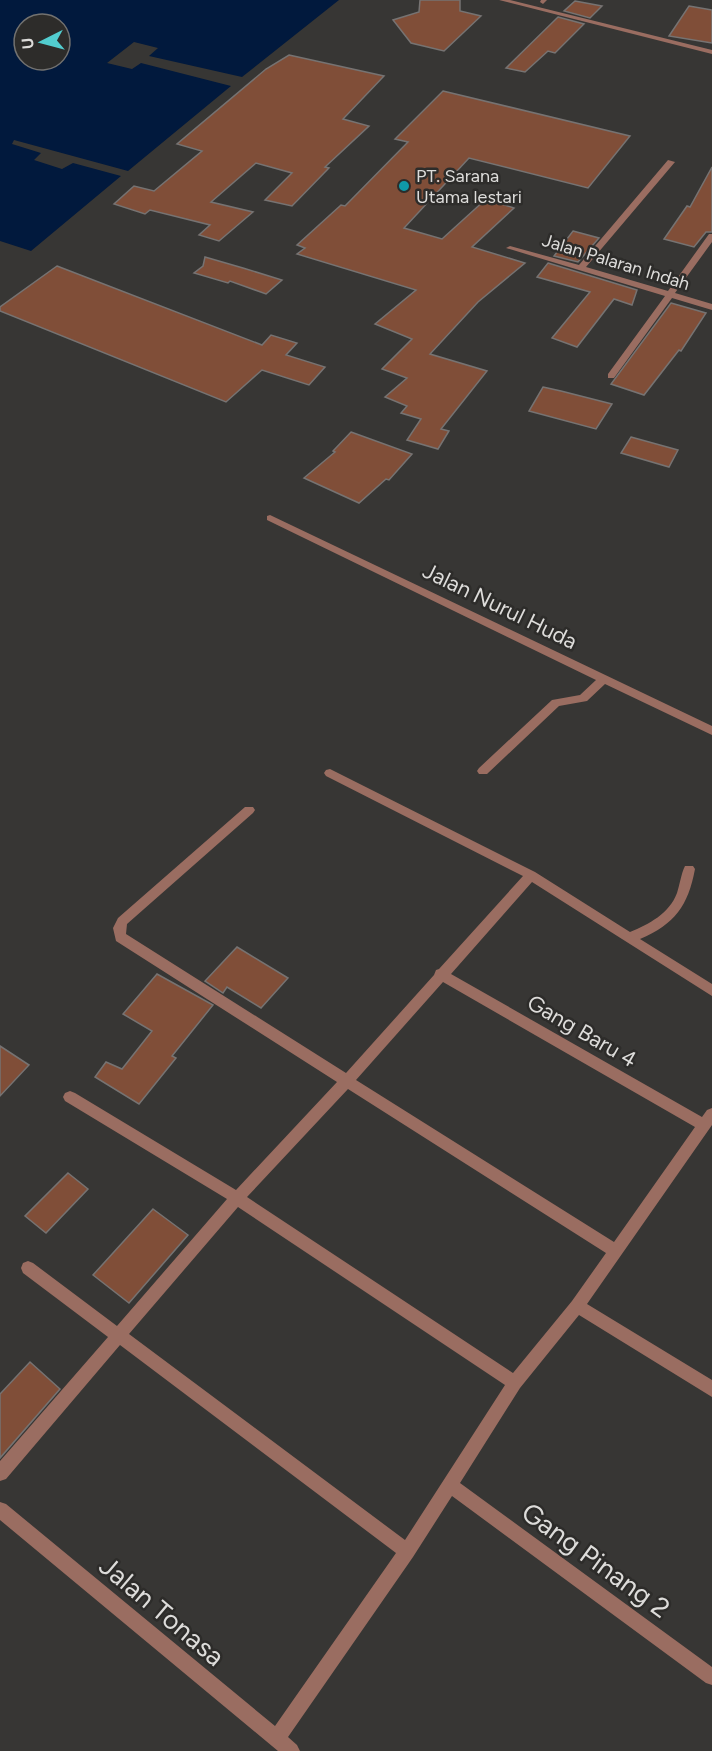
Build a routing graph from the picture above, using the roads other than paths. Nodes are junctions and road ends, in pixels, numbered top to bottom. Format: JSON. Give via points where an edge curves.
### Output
{"nodes":[{"id":1,"x":502,"y":0,"type":"edge"},
{"id":2,"x":712,"y":52,"type":"edge"},
{"id":3,"x":672,"y":162,"type":"dead end"},
{"id":4,"x":712,"y":236,"type":"edge"},
{"id":5,"x":510,"y":248,"type":"dead end"},
{"id":6,"x":580,"y":269,"type":"junction"},
{"id":7,"x":669,"y":296,"type":"junction"},
{"id":8,"x":712,"y":307,"type":"edge"},
{"id":9,"x":611,"y":376,"type":"dead end"},
{"id":10,"x":270,"y":518,"type":"dead end"},
{"id":11,"x":604,"y":679,"type":"junction"},
{"id":12,"x":712,"y":731,"type":"edge"},
{"id":13,"x":483,"y":771,"type":"dead end"},
{"id":14,"x":330,"y":773,"type":"dead end"},
{"id":15,"x":249,"y":810,"type":"dead end"},
{"id":16,"x":689,"y":869,"type":"dead end"},
{"id":17,"x":531,"y":875,"type":"junction"},
{"id":18,"x":629,"y":938,"type":"junction"},
{"id":19,"x":440,"y":974,"type":"junction"},
{"id":20,"x":712,"y":991,"type":"edge"},
{"id":21,"x":347,"y":1081,"type":"junction"},
{"id":22,"x":70,"y":1097,"type":"dead end"},
{"id":23,"x":707,"y":1119,"type":"edge"},
{"id":24,"x":237,"y":1198,"type":"junction"},
{"id":25,"x":615,"y":1251,"type":"junction"},
{"id":26,"x":28,"y":1268,"type":"dead end"},
{"id":27,"x":577,"y":1306,"type":"junction"},
{"id":28,"x":120,"y":1335,"type":"junction"},
{"id":29,"x":516,"y":1383,"type":"junction"},
{"id":30,"x":712,"y":1389,"type":"edge"},
{"id":31,"x":0,"y":1473,"type":"edge"},
{"id":32,"x":450,"y":1485,"type":"junction"},
{"id":33,"x":0,"y":1510,"type":"edge"},
{"id":34,"x":407,"y":1551,"type":"junction"},
{"id":35,"x":712,"y":1677,"type":"edge"},
{"id":36,"x":276,"y":1738,"type":"junction"},
{"id":37,"x":291,"y":1751,"type":"edge"}],
"edges":[{"from":1,"to":2,"type":"street"},
{"from":3,"to":6,"type":"street"},
{"from":4,"to":7,"type":"street"},
{"from":5,"to":6,"type":"street","name":"Jalan Palaran Indah"},
{"from":6,"to":7,"type":"street","name":"Jalan Palaran Indah"},
{"from":7,"to":8,"type":"street","name":"Jalan Palaran Indah"},
{"from":7,"to":9,"type":"street"},
{"from":10,"to":11,"type":"street","name":"Jalan Nurul Huda"},
{"from":11,"to":12,"type":"street","name":"Jalan Nurul Huda"},
{"from":11,"to":13,"type":"street","via":[[583,698],[556,703]]},
{"from":14,"to":17,"type":"street"},
{"from":15,"to":21,"type":"street","via":[[122,921],[120,937]]},
{"from":16,"to":18,"type":"street","via":[[683,897],[666,919]]},
{"from":17,"to":18,"type":"street"},
{"from":17,"to":19,"type":"street"},
{"from":18,"to":20,"type":"street"},
{"from":19,"to":21,"type":"street"},
{"from":19,"to":23,"type":"street","name":"Gang Baru 4"},
{"from":21,"to":24,"type":"street"},
{"from":21,"to":25,"type":"street"},
{"from":22,"to":24,"type":"street"},
{"from":23,"to":25,"type":"street"},
{"from":24,"to":28,"type":"street"},
{"from":24,"to":29,"type":"street"},
{"from":25,"to":27,"type":"street"},
{"from":26,"to":28,"type":"street"},
{"from":27,"to":29,"type":"street"},
{"from":27,"to":30,"type":"street"},
{"from":28,"to":31,"type":"street"},
{"from":28,"to":34,"type":"street"},
{"from":29,"to":32,"type":"street"},
{"from":32,"to":34,"type":"street"},
{"from":32,"to":35,"type":"street","name":"Gang Pinang 2"},
{"from":33,"to":36,"type":"street","name":"Jalan Tonasa"},
{"from":34,"to":36,"type":"street"},
{"from":36,"to":37,"type":"street","name":"Jalan Tonasa"}]}
